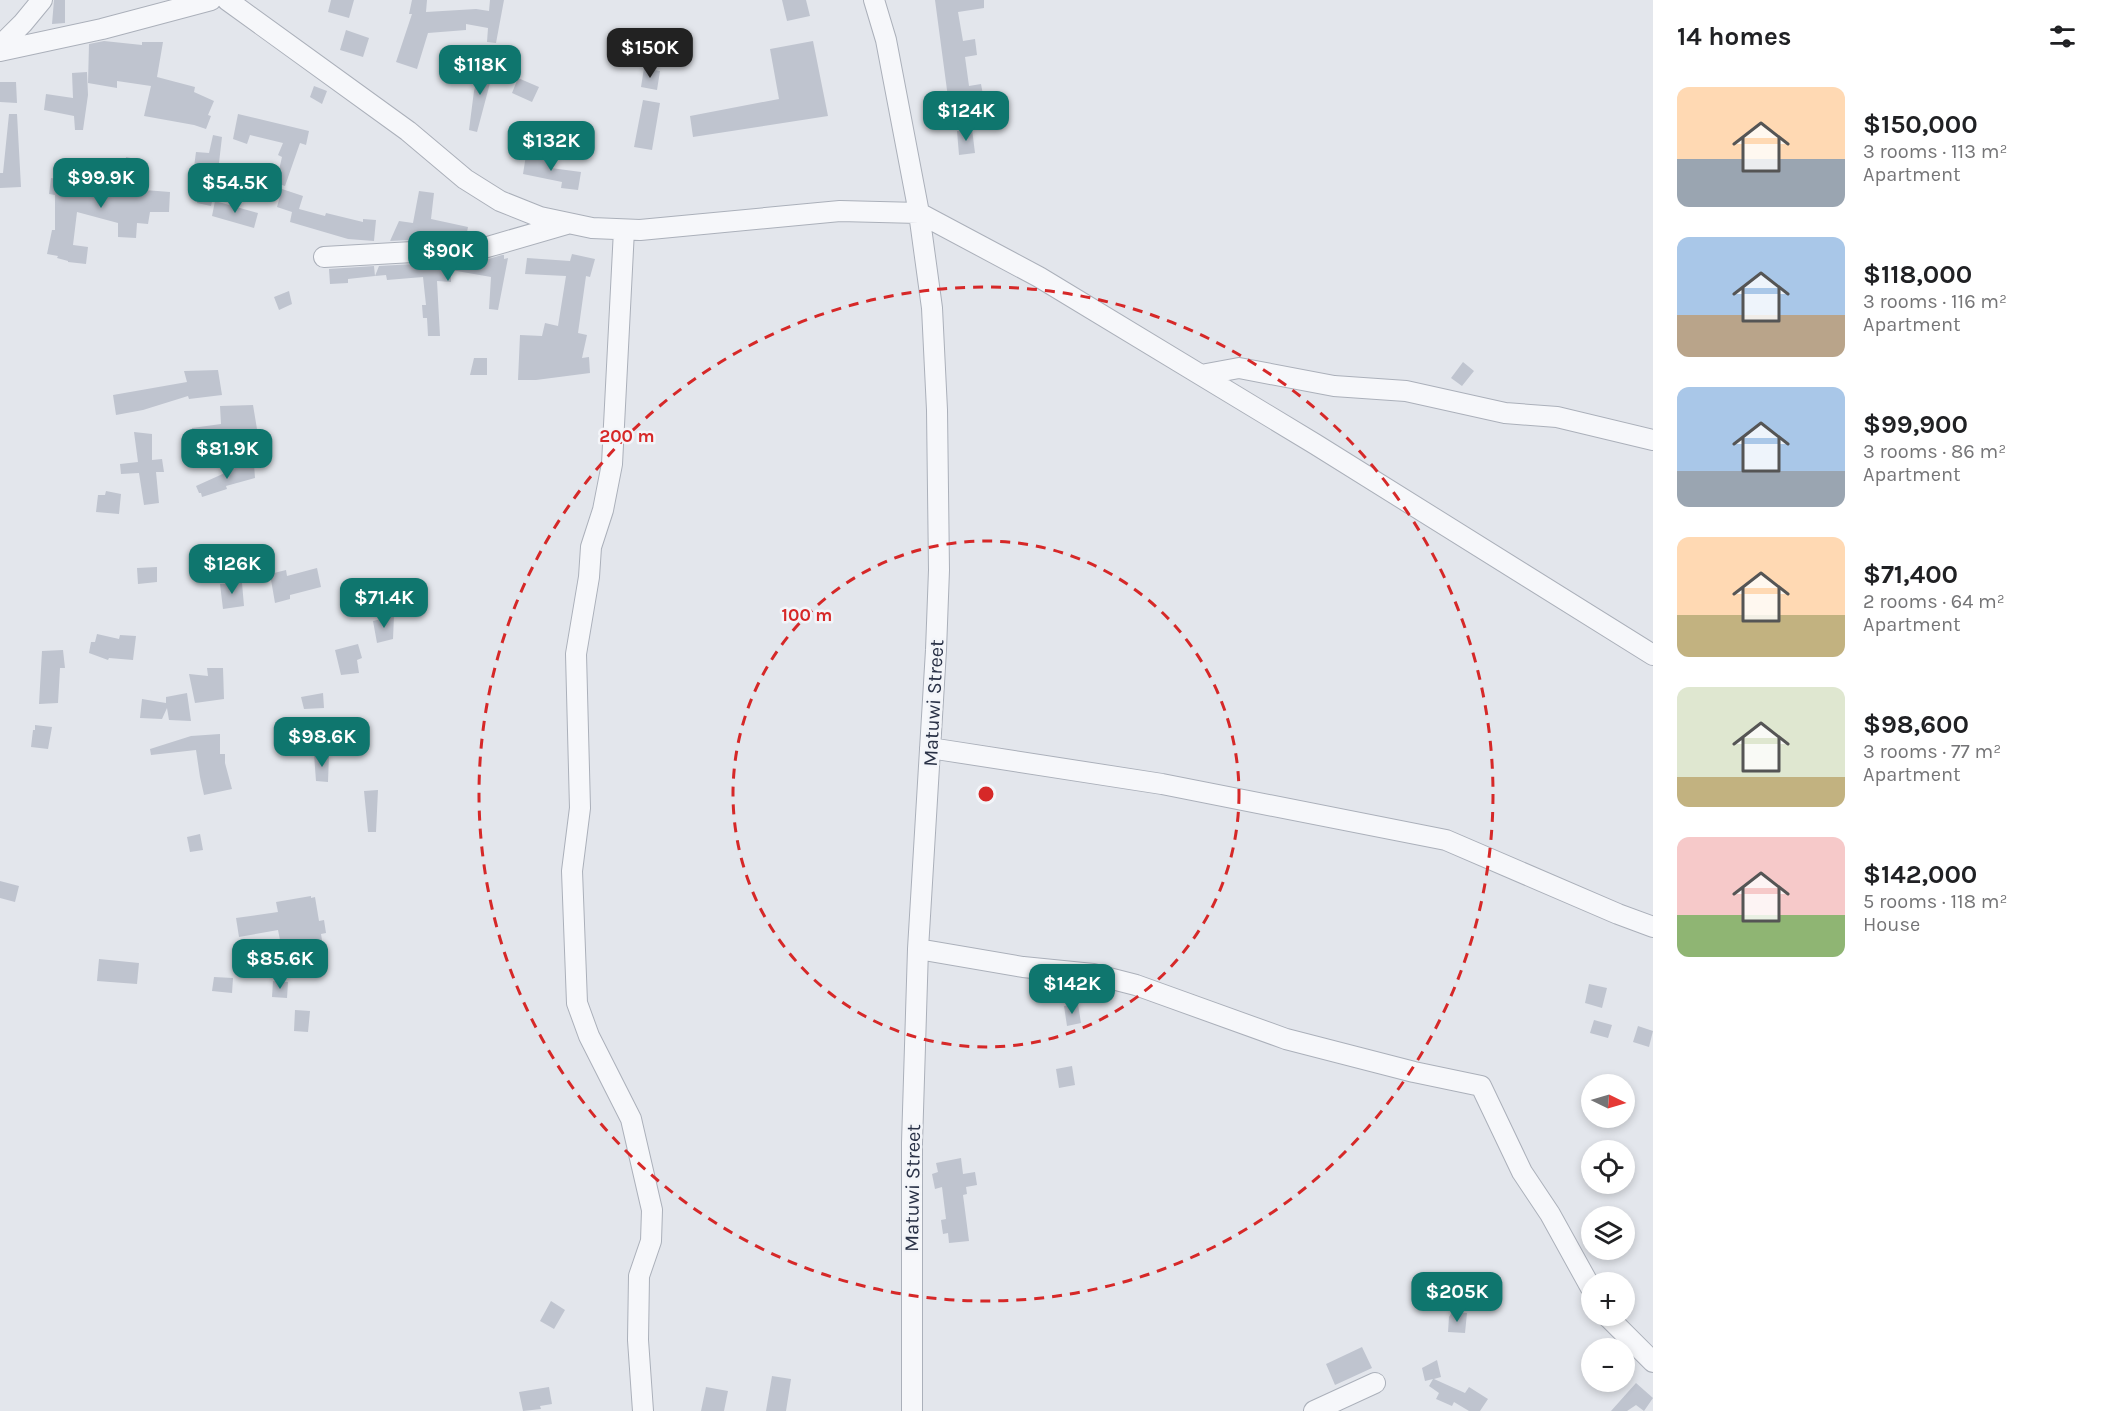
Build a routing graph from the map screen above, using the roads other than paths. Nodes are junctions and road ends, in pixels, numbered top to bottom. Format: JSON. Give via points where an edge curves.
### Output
{"nodes":[{"id":1,"x":42,"y":0,"type":"edge"},
{"id":2,"x":211,"y":0,"type":"edge"},
{"id":3,"x":226,"y":0,"type":"edge"},
{"id":4,"x":873,"y":0,"type":"edge"},
{"id":5,"x":0,"y":45,"type":"edge"},
{"id":6,"x":0,"y":51,"type":"edge"},
{"id":7,"x":919,"y":213,"type":"junction"},
{"id":8,"x":570,"y":223,"type":"junction"},
{"id":9,"x":624,"y":230,"type":"junction"},
{"id":10,"x":324,"y":257,"type":"dead end"},
{"id":11,"x":1201,"y":375,"type":"junction"},
{"id":12,"x":1653,"y":440,"type":"edge"},
{"id":13,"x":1653,"y":655,"type":"edge"},
{"id":14,"x":930,"y":748,"type":"junction"},
{"id":15,"x":1653,"y":927,"type":"edge"},
{"id":16,"x":918,"y":949,"type":"junction"},
{"id":17,"x":1582,"y":1272,"type":"edge"},
{"id":18,"x":1617,"y":1326,"type":"edge"},
{"id":19,"x":1653,"y":1362,"type":"edge"},
{"id":20,"x":1375,"y":1383,"type":"dead end"},
{"id":21,"x":643,"y":1411,"type":"edge"},
{"id":22,"x":912,"y":1411,"type":"edge"},
{"id":23,"x":1314,"y":1411,"type":"edge"}],
"edges":[{"from":1,"to":5,"type":"street"},
{"from":2,"to":6,"type":"street"},
{"from":3,"to":8,"type":"street","via":[[408,131],[465,179],[500,201],[540,217]]},
{"from":4,"to":7,"type":"street","name":"Matuwi Street","via":[[886,40]]},
{"from":7,"to":9,"type":"street","via":[[840,211]]},
{"from":7,"to":11,"type":"street","via":[[1039,277]]},
{"from":7,"to":14,"type":"street","name":"Matuwi Street","via":[[932,308],[937,410],[939,570]]},
{"from":8,"to":9,"type":"street"},
{"from":8,"to":10,"type":"street","via":[[484,248]]},
{"from":9,"to":21,"type":"street","via":[[612,464],[591,547],[576,654],[580,808],[572,871],[577,1003],[589,1036],[631,1119],[652,1209],[651,1241],[639,1276]]},
{"from":11,"to":12,"type":"street","via":[[1239,368],[1334,386],[1406,391],[1505,413],[1557,417]]},
{"from":11,"to":13,"type":"street"},
{"from":14,"to":15,"type":"street","via":[[1162,784],[1446,840]]},
{"from":14,"to":16,"type":"street","name":"Matuwi Street"},
{"from":16,"to":17,"type":"street","via":[[1093,974],[1136,985],[1286,1039],[1481,1086],[1522,1172]]},
{"from":16,"to":22,"type":"street","name":"Matuwi Street","via":[[912,1143]]},
{"from":18,"to":19,"type":"street"},
{"from":20,"to":23,"type":"street"}]}
